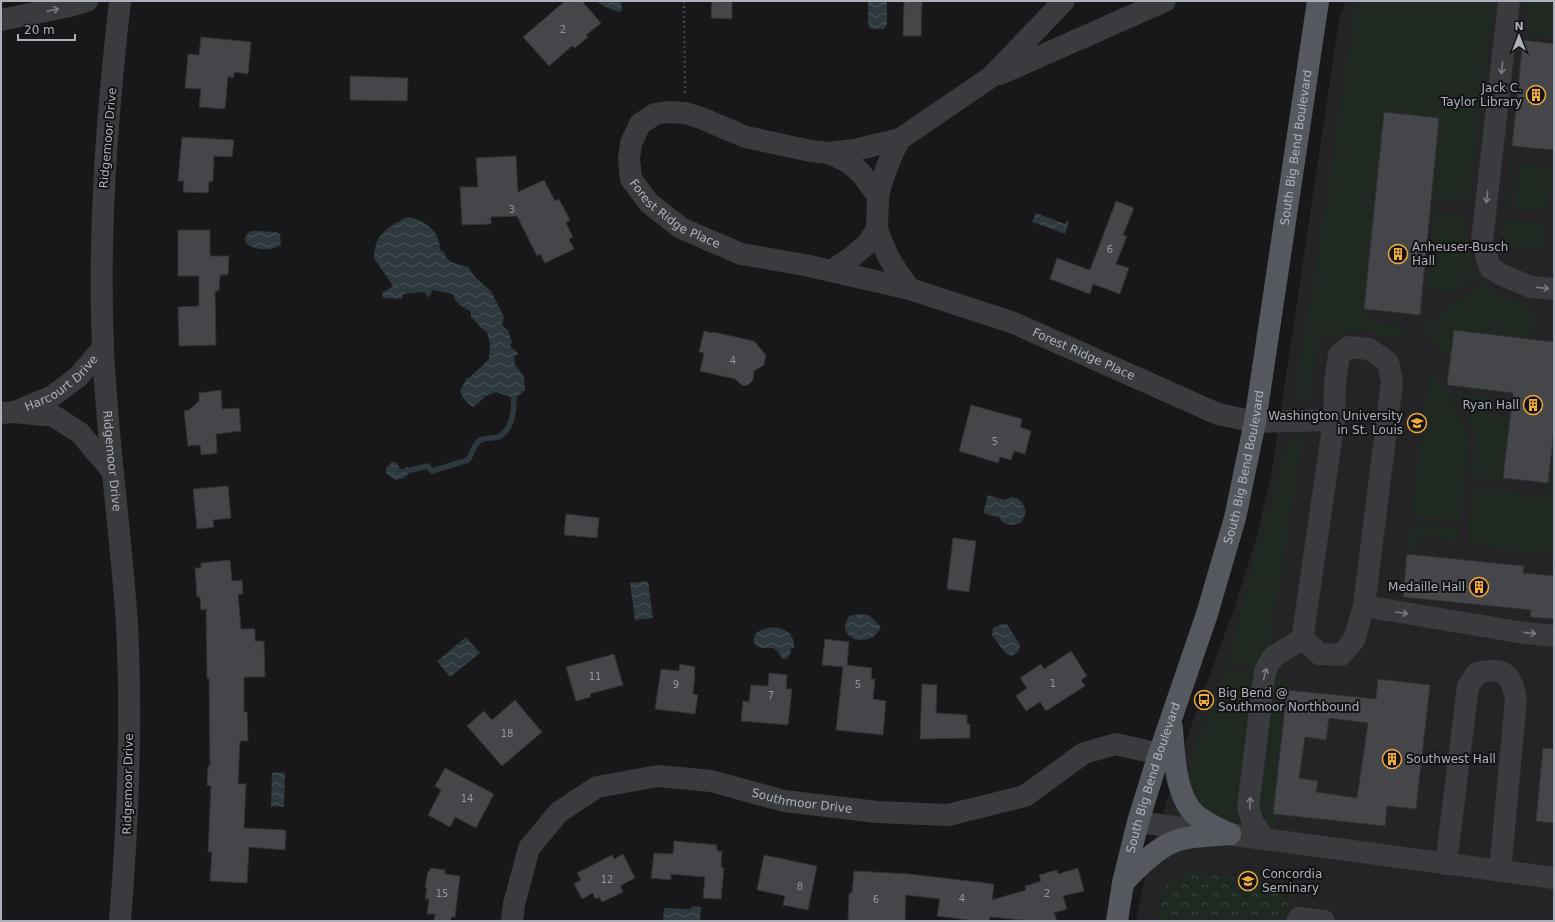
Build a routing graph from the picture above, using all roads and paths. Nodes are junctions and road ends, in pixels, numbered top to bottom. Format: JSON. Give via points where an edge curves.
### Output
{"nodes":[{"id":1,"x":87,"y":1,"type":"edge"},
{"id":2,"x":120,"y":1,"type":"edge"},
{"id":3,"x":684,"y":1,"type":"edge"},
{"id":4,"x":1064,"y":1,"type":"edge"},
{"id":5,"x":1165,"y":1,"type":"edge"},
{"id":6,"x":1509,"y":1,"type":"edge"},
{"id":7,"x":1321,"y":5,"type":"edge"},
{"id":8,"x":1,"y":20,"type":"edge"},
{"id":9,"x":991,"y":77,"type":"junction"},
{"id":10,"x":685,"y":93,"type":"dead end"},
{"id":11,"x":900,"y":139,"type":"junction"},
{"id":12,"x":829,"y":153,"type":"junction"},
{"id":13,"x":878,"y":196,"type":"junction"},
{"id":14,"x":877,"y":229,"type":"junction"},
{"id":15,"x":830,"y":271,"type":"junction"},
{"id":16,"x":910,"y":289,"type":"junction"},
{"id":17,"x":1554,"y":289,"type":"edge"},
{"id":18,"x":103,"y":348,"type":"junction"},
{"id":19,"x":7,"y":412,"type":"edge"},
{"id":20,"x":1334,"y":420,"type":"junction"},
{"id":21,"x":1255,"y":422,"type":"junction"},
{"id":22,"x":113,"y":472,"type":"junction"},
{"id":23,"x":1364,"y":606,"type":"junction"},
{"id":24,"x":1554,"y":636,"type":"edge"},
{"id":25,"x":1303,"y":638,"type":"junction"},
{"id":26,"x":1172,"y":716,"type":"junction"},
{"id":27,"x":1159,"y":754,"type":"junction"},
{"id":28,"x":1138,"y":822,"type":"junction"},
{"id":29,"x":1230,"y":834,"type":"junction"},
{"id":30,"x":1264,"y":838,"type":"junction"},
{"id":31,"x":1446,"y":864,"type":"junction"},
{"id":32,"x":1500,"y":871,"type":"junction"},
{"id":33,"x":1554,"y":878,"type":"edge"},
{"id":34,"x":1123,"y":882,"type":"junction"},
{"id":35,"x":120,"y":921,"type":"edge"},
{"id":36,"x":512,"y":921,"type":"edge"},
{"id":37,"x":1117,"y":921,"type":"edge"},
{"id":38,"x":1297,"y":921,"type":"edge"},
{"id":39,"x":1324,"y":921,"type":"edge"}],
"edges":[{"from":8,"to":1,"type":"street","one_way":true},
{"from":2,"to":18,"type":"street","name":"Ridgemoor Drive","via":[[104,171]]},
{"from":3,"to":10,"type":"path"},
{"from":4,"to":9,"type":"street","name":"Forest Ridge Place"},
{"from":5,"to":9,"type":"street","name":"Forest Ridge Place"},
{"from":6,"to":17,"type":"street","one_way":true,"via":[[1482,241],[1490,268],[1531,287]]},
{"from":7,"to":21,"type":"main road","name":"South Big Bend Boulevard"},
{"from":9,"to":11,"type":"street","name":"Forest Ridge Place"},
{"from":11,"to":12,"type":"street","name":"Forest Ridge Place"},
{"from":11,"to":13,"type":"street","name":"Forest Ridge Place","via":[[883,176]]},
{"from":12,"to":13,"type":"street","name":"Forest Ridge Place","via":[[848,162],[861,173]]},
{"from":12,"to":15,"type":"street","name":"Forest Ridge Place","via":[[746,137],[701,118],[668,112],[655,114],[640,124],[631,143],[629,159],[631,179],[649,203],[681,228],[741,254]]},
{"from":13,"to":14,"type":"street","name":"Forest Ridge Place"},
{"from":14,"to":15,"type":"street","via":[[867,244]]},
{"from":14,"to":16,"type":"street","name":"Forest Ridge Place","via":[[894,268]]},
{"from":15,"to":16,"type":"street","name":"Forest Ridge Place"},
{"from":16,"to":21,"type":"street","name":"Forest Ridge Place","via":[[1014,323],[1218,414]]},
{"from":18,"to":19,"type":"street","name":"Harcourt Drive","via":[[78,377],[51,397]]},
{"from":18,"to":22,"type":"street","name":"Ridgemoor Drive"},
{"from":19,"to":22,"type":"street","name":"Harcourt Drive","via":[[54,416],[80,432]]},
{"from":20,"to":21,"type":"street","name":"Forest Ridge Place"},
{"from":20,"to":23,"type":"street","via":[[1339,355],[1349,346],[1369,349],[1388,362],[1392,382]]},
{"from":20,"to":25,"type":"street"},
{"from":21,"to":26,"type":"main road","name":"South Big Bend Boulevard","via":[[1235,518],[1207,614]]},
{"from":22,"to":35,"type":"street","name":"Ridgemoor Drive","via":[[127,627],[129,699],[126,852]]},
{"from":23,"to":24,"type":"street","one_way":true},
{"from":23,"to":25,"type":"street","via":[[1354,640],[1341,655],[1319,654]]},
{"from":30,"to":25,"type":"street","one_way":true,"via":[[1253,823],[1248,807],[1265,671],[1273,657]]},
{"from":26,"to":27,"type":"main road","name":"South Big Bend Boulevard"},
{"from":26,"to":29,"type":"main road","via":[[1176,773],[1185,800],[1196,815]]},
{"from":27,"to":28,"type":"main road","name":"South Big Bend Boulevard"},
{"from":27,"to":36,"type":"street","name":"Southmoor Drive","via":[[1116,744],[1084,753],[1025,796],[948,815],[877,812],[784,801],[712,781],[658,776],[597,787],[559,812],[529,848]]},
{"from":28,"to":29,"type":"street"},
{"from":28,"to":34,"type":"main road","name":"South Big Bend Boulevard"},
{"from":29,"to":30,"type":"street"},
{"from":29,"to":34,"type":"main road","via":[[1170,843]]},
{"from":30,"to":31,"type":"street"},
{"from":31,"to":32,"type":"street"},
{"from":31,"to":32,"type":"street","via":[[1468,686],[1477,673],[1490,670],[1501,672],[1512,680],[1516,700]]},
{"from":32,"to":33,"type":"street"},
{"from":34,"to":37,"type":"main road","name":"South Big Bend Boulevard"},
{"from":38,"to":39,"type":"street","via":[[1299,918]]}]}
